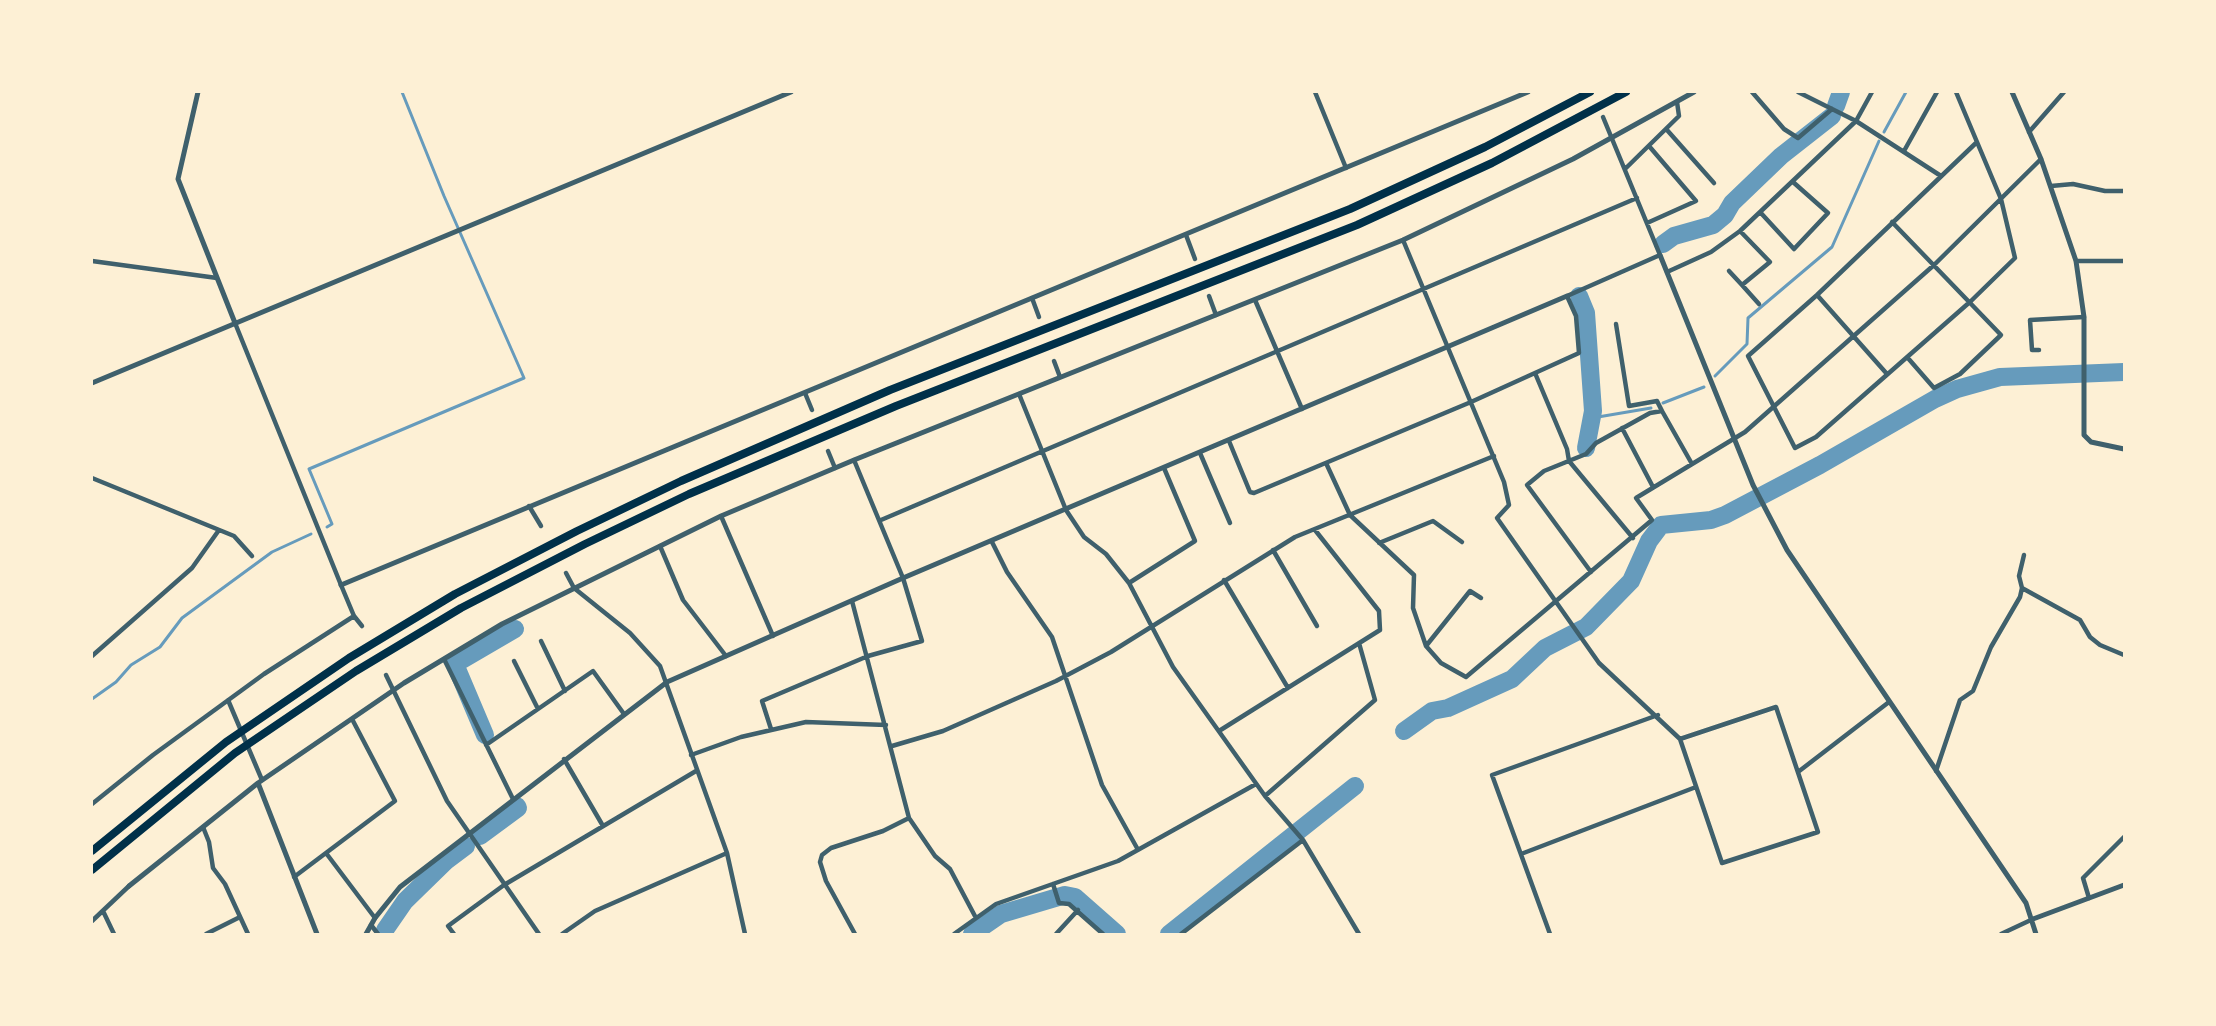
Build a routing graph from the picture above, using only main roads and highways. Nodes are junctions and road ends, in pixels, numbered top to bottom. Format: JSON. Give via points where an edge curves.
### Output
{"nodes":[{"id":1,"x":1590,"y":92,"type":"edge"},
{"id":2,"x":1626,"y":92,"type":"edge"},
{"id":3,"x":92,"y":850,"type":"edge"},
{"id":4,"x":92,"y":870,"type":"edge"}],
"edges":[{"from":1,"to":3,"type":"highway","via":[[1485,147],[1350,208],[890,390],[577,531],[455,594],[349,658],[226,742]]},
{"from":2,"to":4,"type":"highway","via":[[1492,163],[1358,225],[896,406],[689,494],[585,544],[461,608],[262,733]]}]}
